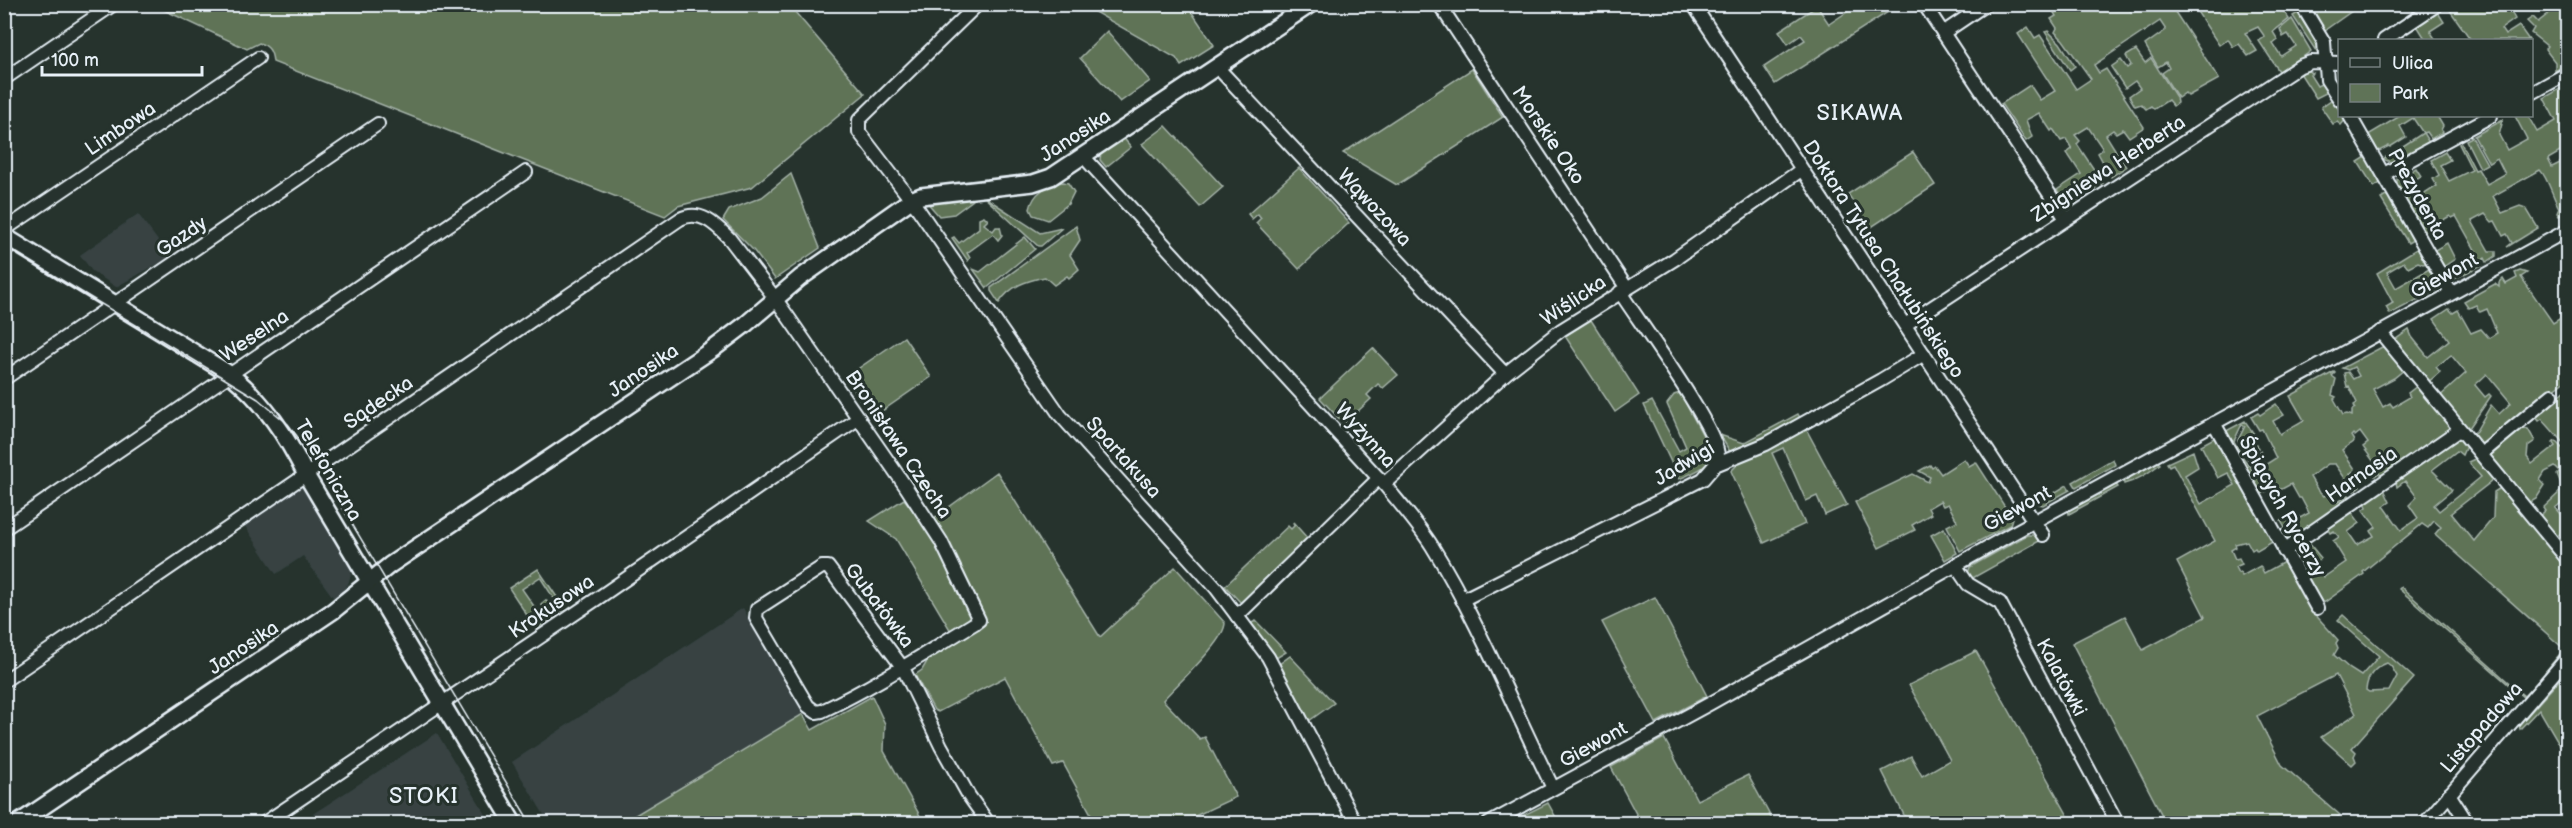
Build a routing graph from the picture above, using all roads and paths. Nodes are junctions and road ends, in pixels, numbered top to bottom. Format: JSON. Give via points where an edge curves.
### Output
{"nodes":[{"id":1,"x":114,"y":4,"type":"edge"},
{"id":2,"x":978,"y":4,"type":"edge"},
{"id":3,"x":1311,"y":4,"type":"edge"},
{"id":4,"x":1439,"y":4,"type":"edge"},
{"id":5,"x":1693,"y":4,"type":"edge"},
{"id":6,"x":1924,"y":4,"type":"edge"},
{"id":7,"x":1986,"y":4,"type":"edge"},
{"id":8,"x":2301,"y":4,"type":"edge"},
{"id":9,"x":2438,"y":4,"type":"edge"},
{"id":10,"x":1943,"y":33,"type":"junction"},
{"id":11,"x":2386,"y":39,"type":"edge"},
{"id":12,"x":258,"y":58,"type":"dead end"},
{"id":13,"x":2326,"y":63,"type":"junction"},
{"id":14,"x":2338,"y":63,"type":"edge"},
{"id":15,"x":1216,"y":67,"type":"junction"},
{"id":16,"x":2568,"y":73,"type":"edge"},
{"id":17,"x":4,"y":79,"type":"edge"},
{"id":18,"x":2533,"y":92,"type":"edge"},
{"id":19,"x":2338,"y":97,"type":"edge"},
{"id":20,"x":2351,"y":117,"type":"edge"},
{"id":21,"x":2489,"y":117,"type":"edge"},
{"id":22,"x":378,"y":124,"type":"dead end"},
{"id":23,"x":1083,"y":156,"type":"junction"},
{"id":24,"x":1801,"y":170,"type":"junction"},
{"id":25,"x":526,"y":172,"type":"dead end"},
{"id":26,"x":2384,"y":174,"type":"junction"},
{"id":27,"x":911,"y":200,"type":"junction"},
{"id":28,"x":685,"y":217,"type":"joint"},
{"id":29,"x":2066,"y":219,"type":"junction"},
{"id":30,"x":4,"y":230,"type":"edge"},
{"id":31,"x":2568,"y":230,"type":"edge"},
{"id":32,"x":4,"y":236,"type":"edge"},
{"id":33,"x":1623,"y":290,"type":"junction"},
{"id":34,"x":2451,"y":293,"type":"junction"},
{"id":35,"x":775,"y":298,"type":"junction"},
{"id":36,"x":115,"y":305,"type":"junction"},
{"id":37,"x":1905,"y":325,"type":"junction"},
{"id":38,"x":2380,"y":332,"type":"junction"},
{"id":39,"x":1924,"y":354,"type":"junction"},
{"id":40,"x":1505,"y":374,"type":"junction"},
{"id":41,"x":231,"y":375,"type":"junction"},
{"id":42,"x":4,"y":379,"type":"edge"},
{"id":43,"x":2552,"y":395,"type":"dead end"},
{"id":44,"x":860,"y":418,"type":"junction"},
{"id":45,"x":2214,"y":423,"type":"junction"},
{"id":46,"x":2459,"y":430,"type":"junction"},
{"id":47,"x":2481,"y":454,"type":"junction"},
{"id":48,"x":1716,"y":465,"type":"junction"},
{"id":49,"x":306,"y":475,"type":"junction"},
{"id":50,"x":1381,"y":481,"type":"junction"},
{"id":51,"x":2033,"y":522,"type":"junction"},
{"id":52,"x":4,"y":529,"type":"edge"},
{"id":53,"x":2043,"y":535,"type":"dead end"},
{"id":54,"x":2284,"y":551,"type":"junction"},
{"id":55,"x":2568,"y":560,"type":"edge"},
{"id":56,"x":1955,"y":565,"type":"junction"},
{"id":57,"x":370,"y":581,"type":"junction"},
{"id":58,"x":1462,"y":600,"type":"junction"},
{"id":59,"x":2317,"y":608,"type":"dead end"},
{"id":60,"x":1237,"y":616,"type":"junction"},
{"id":61,"x":2566,"y":663,"type":"edge"},
{"id":62,"x":903,"y":668,"type":"junction"},
{"id":63,"x":4,"y":681,"type":"edge"},
{"id":64,"x":442,"y":703,"type":"junction"},
{"id":65,"x":1553,"y":788,"type":"junction"},
{"id":66,"x":2449,"y":794,"type":"junction"},
{"id":67,"x":17,"y":824,"type":"edge"},
{"id":68,"x":264,"y":824,"type":"edge"},
{"id":69,"x":514,"y":824,"type":"edge"},
{"id":70,"x":989,"y":824,"type":"edge"},
{"id":71,"x":1356,"y":824,"type":"edge"},
{"id":72,"x":1488,"y":824,"type":"edge"},
{"id":73,"x":2118,"y":824,"type":"edge"},
{"id":74,"x":2424,"y":824,"type":"edge"},
{"id":75,"x":2468,"y":824,"type":"edge"}],
"edges":[{"from":1,"to":17,"type":"street"},
{"from":2,"to":27,"type":"street","name":"Spartakusa","via":[[859,120],[859,132]]},
{"from":3,"to":15,"type":"street","name":"Janosika"},
{"from":4,"to":33,"type":"street","name":"Morskie Oko"},
{"from":5,"to":24,"type":"street","name":"Doktora Tytusa Chałubińskiego"},
{"from":6,"to":10,"type":"street"},
{"from":7,"to":10,"type":"street"},
{"from":8,"to":13,"type":"street","via":[[2324,42]]},
{"from":9,"to":11,"type":"street"},
{"from":10,"to":29,"type":"street"},
{"from":12,"to":30,"type":"street","name":"Limbowa"},
{"from":13,"to":14,"type":"street","name":"Zbigniewa Herberta"},
{"from":13,"to":19,"type":"street","via":[[2327,80]]},
{"from":13,"to":29,"type":"street","name":"Zbigniewa Herberta","via":[[2300,66]]},
{"from":15,"to":23,"type":"street","name":"Janosika"},
{"from":15,"to":40,"type":"street","name":"Wąwozowa"},
{"from":16,"to":18,"type":"street"},
{"from":20,"to":26,"type":"street","name":"Prezydenta"},
{"from":21,"to":26,"type":"street"},
{"from":22,"to":36,"type":"street","name":"Gazdy"},
{"from":23,"to":27,"type":"street","name":"Janosika","via":[[1044,180]]},
{"from":23,"to":50,"type":"street","name":"Wyżynna"},
{"from":24,"to":33,"type":"street","name":"Wiślicka","via":[[1728,223]]},
{"from":24,"to":37,"type":"street","name":"Doktora Tytusa Chałubińskiego"},
{"from":25,"to":41,"type":"street","name":"Weselna"},
{"from":26,"to":34,"type":"street","name":"Prezydenta"},
{"from":27,"to":35,"type":"street","name":"Janosika"},
{"from":27,"to":60,"type":"street","name":"Spartakusa","via":[[1060,415]]},
{"from":28,"to":35,"type":"street","name":"Bronisława Czecha","via":[[702,217],[717,226]]},
{"from":28,"to":49,"type":"street","name":"Sądecka"},
{"from":29,"to":37,"type":"street","name":"Zbigniewa Herberta"},
{"from":31,"to":34,"type":"street","name":"Giewont"},
{"from":32,"to":36,"type":"street","name":"Telefoniczna"},
{"from":33,"to":40,"type":"street","name":"Wiślicka","via":[[1561,330]]},
{"from":33,"to":48,"type":"street","name":"Morskie Oko","via":[[1697,409],[1715,444]]},
{"from":34,"to":38,"type":"street","name":"Giewont"},
{"from":35,"to":44,"type":"street","name":"Bronisława Czecha"},
{"from":35,"to":57,"type":"street","name":"Janosika","via":[[713,349]]},
{"from":36,"to":41,"type":"street","name":"Telefoniczna"},
{"from":36,"to":42,"type":"street","name":"Gazdy"},
{"from":37,"to":39,"type":"street","name":"Doktora Tytusa Chałubińskiego"},
{"from":38,"to":45,"type":"street","name":"Giewont"},
{"from":38,"to":46,"type":"street"},
{"from":39,"to":48,"type":"street","name":"Jadwigi","via":[[1766,444]]},
{"from":39,"to":51,"type":"street","name":"Doktora Tytusa Chałubińskiego"},
{"from":40,"to":50,"type":"street","name":"Wiślicka"},
{"from":41,"to":49,"type":"street","name":"Telefoniczna","via":[[261,402],[280,427]]},
{"from":41,"to":52,"type":"street","name":"Weselna"},
{"from":43,"to":47,"type":"street"},
{"from":44,"to":62,"type":"street","name":"Bronisława Czecha","via":[[941,541],[979,620]]},
{"from":44,"to":64,"type":"street","name":"Krokusowa"},
{"from":45,"to":51,"type":"street","name":"Giewont"},
{"from":45,"to":54,"type":"street","name":"Śpiących Rycerzy"},
{"from":46,"to":47,"type":"street"},
{"from":46,"to":54,"type":"street","name":"Harnasia"},
{"from":47,"to":55,"type":"street"},
{"from":48,"to":58,"type":"street","name":"Jadwigi","via":[[1702,479]]},
{"from":49,"to":57,"type":"street","name":"Telefoniczna"},
{"from":49,"to":63,"type":"street","name":"Sądecka"},
{"from":50,"to":58,"type":"street","name":"Wyżynna","via":[[1431,545]]},
{"from":50,"to":60,"type":"street","name":"Wiślicka"},
{"from":51,"to":53,"type":"street","name":"Doktora Tytusa Chałubińskiego"},
{"from":51,"to":56,"type":"street","name":"Giewont"},
{"from":54,"to":59,"type":"street","name":"Śpiących Rycerzy"},
{"from":56,"to":65,"type":"street","name":"Giewont"},
{"from":56,"to":73,"type":"street","name":"Kalatówki","via":[[1968,584],[2000,603]]},
{"from":57,"to":64,"type":"street","name":"Telefoniczna"},
{"from":57,"to":67,"type":"street","name":"Janosika","via":[[321,620]]},
{"from":58,"to":65,"type":"street","name":"Wyżynna"},
{"from":60,"to":71,"type":"street","name":"Spartakusa","via":[[1268,657]]},
{"from":61,"to":66,"type":"street","name":"Listopadowa"},
{"from":62,"to":62,"type":"street","name":"Gubałówka","via":[[861,693],[816,712],[800,694],[755,612],[825,566]]},
{"from":62,"to":70,"type":"street","name":"Gubałówka","via":[[952,766]]},
{"from":64,"to":68,"type":"street","name":"Krokusowa"},
{"from":64,"to":69,"type":"street","name":"Telefoniczna"},
{"from":65,"to":72,"type":"street","name":"Giewont"},
{"from":66,"to":74,"type":"street","name":"Listopadowa"},
{"from":66,"to":75,"type":"street"}]}
